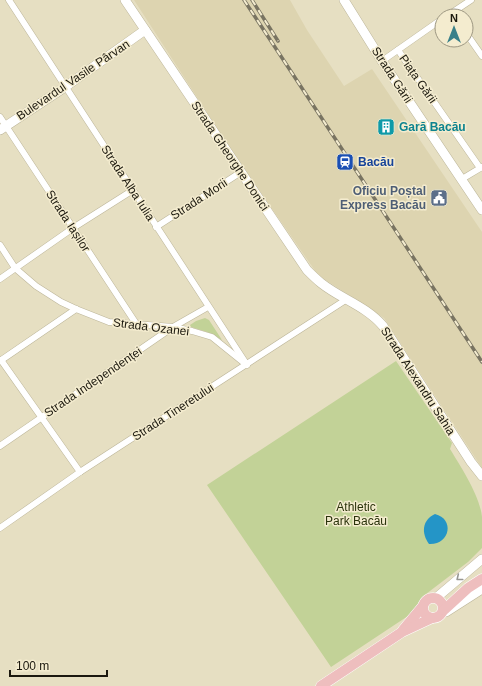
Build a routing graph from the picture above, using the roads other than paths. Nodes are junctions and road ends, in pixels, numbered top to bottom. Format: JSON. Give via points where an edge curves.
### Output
{"nodes":[{"id":1,"x":9,"y":0,"type":"edge"},
{"id":2,"x":125,"y":0,"type":"edge"},
{"id":3,"x":344,"y":0,"type":"edge"},
{"id":4,"x":471,"y":0,"type":"edge"},
{"id":5,"x":460,"y":8,"type":"edge"},
{"id":6,"x":434,"y":25,"type":"edge"},
{"id":7,"x":145,"y":30,"type":"junction"},
{"id":8,"x":474,"y":44,"type":"edge"},
{"id":9,"x":398,"y":50,"type":"junction"},
{"id":10,"x":482,"y":56,"type":"edge"},
{"id":11,"x":382,"y":61,"type":"junction"},
{"id":12,"x":65,"y":87,"type":"junction"},
{"id":13,"x":0,"y":117,"type":"edge"},
{"id":14,"x":3,"y":128,"type":"edge"},
{"id":15,"x":481,"y":167,"type":"edge"},
{"id":16,"x":241,"y":172,"type":"junction"},
{"id":17,"x":462,"y":179,"type":"junction"},
{"id":18,"x":133,"y":190,"type":"junction"},
{"id":19,"x":482,"y":210,"type":"edge"},
{"id":20,"x":156,"y":227,"type":"junction"},
{"id":21,"x":73,"y":228,"type":"junction"},
{"id":22,"x":0,"y":245,"type":"edge"},
{"id":23,"x":15,"y":268,"type":"junction"},
{"id":24,"x":0,"y":279,"type":"edge"},
{"id":25,"x":347,"y":299,"type":"junction"},
{"id":26,"x":208,"y":307,"type":"junction"},
{"id":27,"x":76,"y":309,"type":"junction"},
{"id":28,"x":137,"y":325,"type":"junction"},
{"id":29,"x":173,"y":327,"type":"junction"},
{"id":30,"x":1,"y":361,"type":"edge"},
{"id":31,"x":247,"y":365,"type":"junction"},
{"id":32,"x":42,"y":417,"type":"junction"},
{"id":33,"x":0,"y":446,"type":"edge"},
{"id":34,"x":80,"y":472,"type":"junction"},
{"id":35,"x":480,"y":474,"type":"edge"},
{"id":36,"x":482,"y":482,"type":"edge"},
{"id":37,"x":0,"y":528,"type":"edge"},
{"id":38,"x":482,"y":559,"type":"edge"},
{"id":39,"x":482,"y":579,"type":"edge"},
{"id":40,"x":468,"y":588,"type":"junction"},
{"id":41,"x":482,"y":589,"type":"edge"},
{"id":42,"x":437,"y":599,"type":"junction"},
{"id":43,"x":423,"y":606,"type":"junction"},
{"id":44,"x":443,"y":611,"type":"junction"},
{"id":45,"x":432,"y":618,"type":"junction"},
{"id":46,"x":402,"y":632,"type":"junction"},
{"id":47,"x":321,"y":686,"type":"edge"}],
"edges":[{"from":1,"to":12,"type":"street","name":"Strada Alba Iulia"},
{"from":2,"to":7,"type":"street","name":"Strada Gheorghe Donici"},
{"from":3,"to":11,"type":"street","name":"Strada Gării"},
{"from":4,"to":5,"type":"street"},
{"from":6,"to":9,"type":"street"},
{"from":7,"to":12,"type":"street","name":"Bulevardul Vasile Pârvan"},
{"from":7,"to":16,"type":"street","name":"Strada Gheorghe Donici"},
{"from":8,"to":10,"type":"street"},
{"from":9,"to":11,"type":"street"},
{"from":9,"to":15,"type":"street","name":"Piața Gării"},
{"from":11,"to":17,"type":"street","name":"Strada Gării"},
{"from":12,"to":14,"type":"street","name":"Bulevardul Vasile Pârvan"},
{"from":12,"to":18,"type":"street","name":"Strada Alba Iulia"},
{"from":13,"to":14,"type":"street","name":"Strada Iașilor"},
{"from":14,"to":21,"type":"street","name":"Strada Iașilor"},
{"from":15,"to":17,"type":"street"},
{"from":16,"to":20,"type":"street","name":"Strada Morii"},
{"from":16,"to":25,"type":"street","name":"Strada Gheorghe Donici","via":[[307,270],[321,284]]},
{"from":17,"to":19,"type":"street","name":"Strada Gării"},
{"from":18,"to":20,"type":"street","name":"Strada Alba Iulia"},
{"from":18,"to":21,"type":"street"},
{"from":20,"to":26,"type":"street","name":"Strada Alba Iulia"},
{"from":21,"to":23,"type":"street"},
{"from":21,"to":28,"type":"street","name":"Strada Iașilor"},
{"from":22,"to":23,"type":"street","name":"Strada Ozanei"},
{"from":23,"to":24,"type":"street"},
{"from":23,"to":27,"type":"street","name":"Strada Ozanei","via":[[36,286]]},
{"from":25,"to":31,"type":"street","name":"Strada Tineretului"},
{"from":25,"to":35,"type":"street","name":"Strada Alexandru Sahia","via":[[368,312],[383,326]]},
{"from":26,"to":29,"type":"street","name":"Strada Independenței"},
{"from":26,"to":31,"type":"street","name":"Strada Alba Iulia"},
{"from":27,"to":28,"type":"street","name":"Strada Ozanei","via":[[109,322]]},
{"from":27,"to":30,"type":"street"},
{"from":28,"to":29,"type":"street","name":"Strada Ozanei"},
{"from":29,"to":31,"type":"street","name":"Strada Ozanei","via":[[212,338]]},
{"from":29,"to":32,"type":"street","name":"Strada Independenței"},
{"from":30,"to":32,"type":"street"},
{"from":31,"to":34,"type":"street","name":"Strada Tineretului"},
{"from":32,"to":33,"type":"street","name":"Strada Independenței"},
{"from":32,"to":34,"type":"street"},
{"from":34,"to":37,"type":"street","name":"Strada Tineretului"},
{"from":35,"to":36,"type":"street","name":"Strada Alexandru Sahia"},
{"from":38,"to":42,"type":"street","one_way":true},
{"from":39,"to":40,"type":"main road"},
{"from":40,"to":42,"type":"main road"},
{"from":40,"to":44,"type":"main road"},
{"from":41,"to":44,"type":"street"},
{"from":42,"to":43,"type":"main road","via":[[429,599]]},
{"from":42,"to":44,"type":"main road","via":[[443,604]]},
{"from":43,"to":45,"type":"main road","via":[[426,615]]},
{"from":43,"to":46,"type":"main road"},
{"from":44,"to":45,"type":"main road","via":[[438,618]]},
{"from":45,"to":46,"type":"main road"},
{"from":46,"to":47,"type":"main road"}]}
